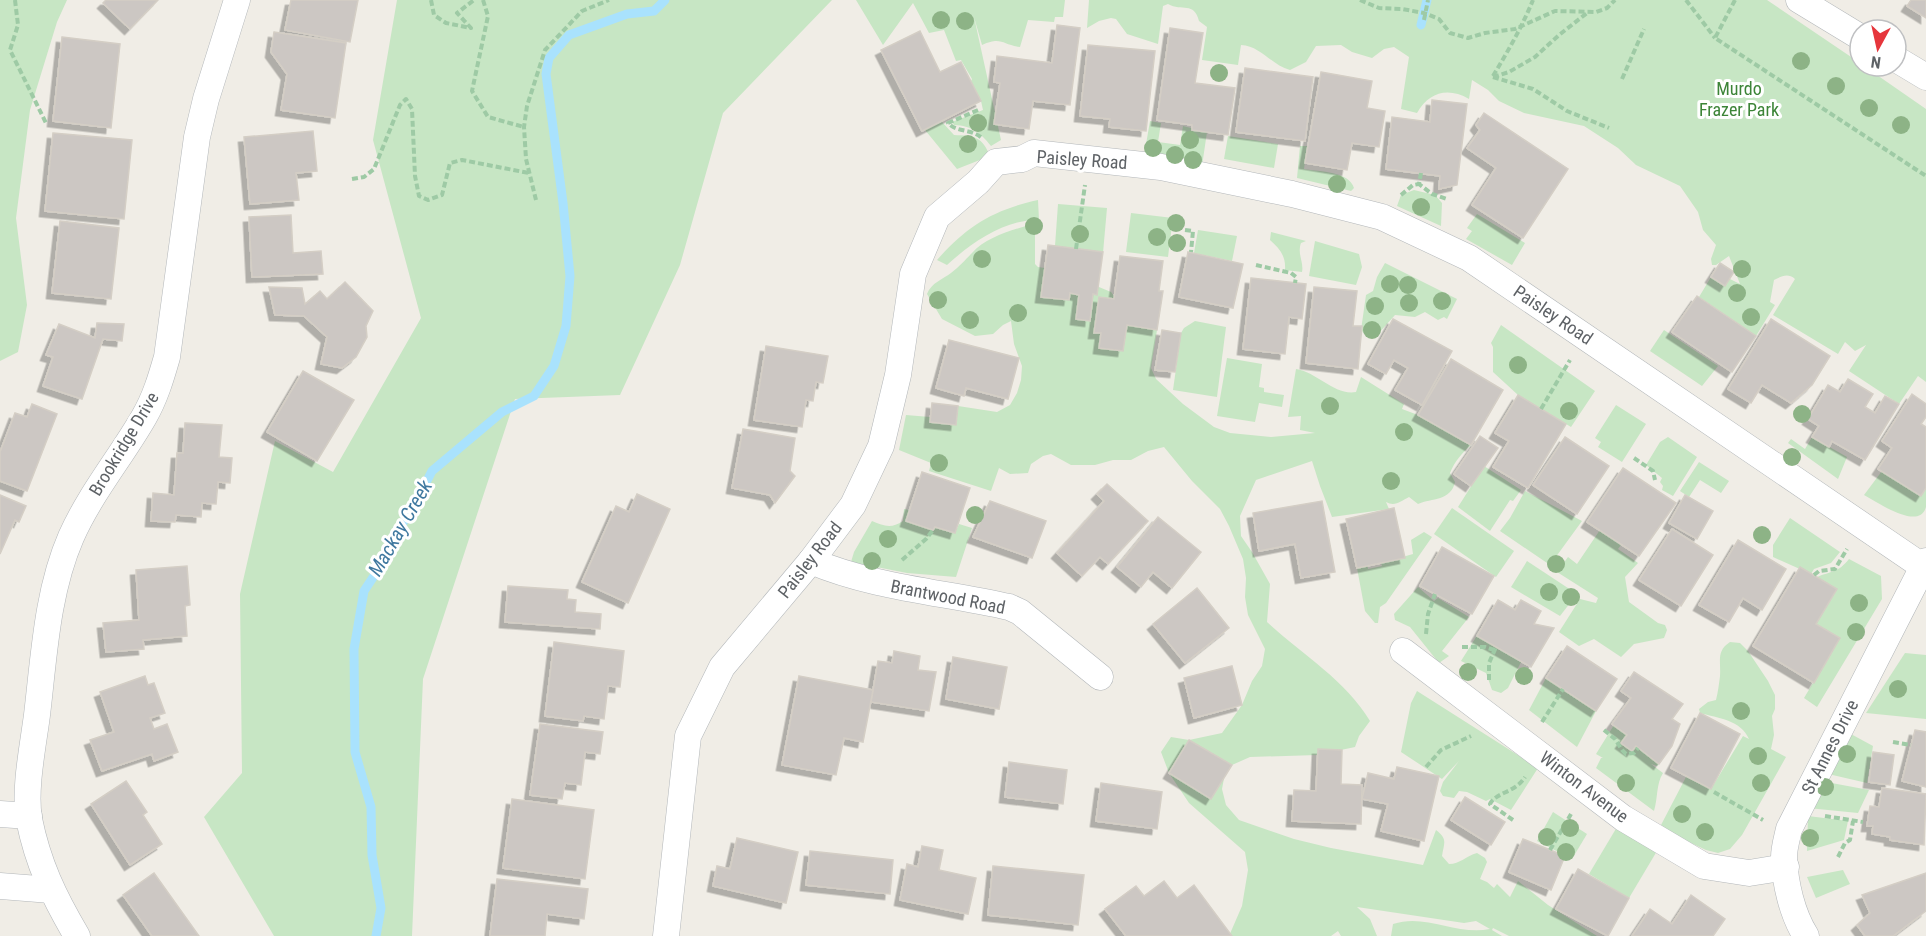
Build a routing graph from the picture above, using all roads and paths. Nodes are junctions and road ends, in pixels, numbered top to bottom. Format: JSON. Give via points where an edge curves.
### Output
{"nodes":[{"id":1,"x":15,"y":0,"type":"edge"},
{"id":2,"x":237,"y":0,"type":"edge"},
{"id":3,"x":431,"y":0,"type":"edge"},
{"id":4,"x":474,"y":0,"type":"edge"},
{"id":5,"x":483,"y":0,"type":"edge"},
{"id":6,"x":609,"y":0,"type":"edge"},
{"id":7,"x":1360,"y":0,"type":"edge"},
{"id":8,"x":1428,"y":0,"type":"edge"},
{"id":9,"x":1533,"y":0,"type":"edge"},
{"id":10,"x":1615,"y":0,"type":"edge"},
{"id":11,"x":1686,"y":0,"type":"edge"},
{"id":12,"x":1735,"y":0,"type":"edge"},
{"id":13,"x":1799,"y":0,"type":"edge"},
{"id":14,"x":1424,"y":13,"type":"junction"},
{"id":15,"x":1587,"y":13,"type":"junction"},
{"id":16,"x":1424,"y":20,"type":"dead end"},
{"id":17,"x":1522,"y":27,"type":"junction"},
{"id":18,"x":1644,"y":29,"type":"dead end"},
{"id":19,"x":1848,"y":30,"type":"edge"},
{"id":20,"x":1715,"y":38,"type":"junction"},
{"id":21,"x":1908,"y":66,"type":"edge"},
{"id":22,"x":1492,"y":77,"type":"junction"},
{"id":23,"x":1926,"y":77,"type":"edge"},
{"id":24,"x":1622,"y":80,"type":"dead end"},
{"id":25,"x":978,"y":110,"type":"dead end"},
{"id":26,"x":46,"y":123,"type":"dead end"},
{"id":27,"x":524,"y":127,"type":"junction"},
{"id":28,"x":1609,"y":128,"type":"dead end"},
{"id":29,"x":986,"y":142,"type":"dead end"},
{"id":30,"x":1088,"y":159,"type":"junction"},
{"id":31,"x":529,"y":173,"type":"junction"},
{"id":32,"x":1421,"y":173,"type":"dead end"},
{"id":33,"x":1926,"y":176,"type":"edge"},
{"id":34,"x":351,"y":179,"type":"dead end"},
{"id":35,"x":1447,"y":199,"type":"dead end"},
{"id":36,"x":536,"y":200,"type":"dead end"},
{"id":37,"x":1185,"y":230,"type":"dead end"},
{"id":38,"x":1076,"y":249,"type":"dead end"},
{"id":39,"x":1191,"y":252,"type":"dead end"},
{"id":40,"x":1256,"y":265,"type":"dead end"},
{"id":41,"x":1295,"y":283,"type":"dead end"},
{"id":42,"x":1584,"y":336,"type":"junction"},
{"id":43,"x":1541,"y":409,"type":"dead end"},
{"id":44,"x":1634,"y":458,"type":"dead end"},
{"id":45,"x":1655,"y":480,"type":"dead end"},
{"id":46,"x":1860,"y":524,"type":"junction"},
{"id":47,"x":933,"y":530,"type":"dead end"},
{"id":48,"x":811,"y":561,"type":"junction"},
{"id":49,"x":1924,"y":563,"type":"edge"},
{"id":50,"x":1814,"y":575,"type":"dead end"},
{"id":51,"x":890,"y":586,"type":"junction"},
{"id":52,"x":1435,"y":594,"type":"dead end"},
{"id":53,"x":1462,"y":647,"type":"dead end"},
{"id":54,"x":1494,"y":650,"type":"dead end"},
{"id":55,"x":1407,"y":655,"type":"joint"},
{"id":56,"x":1100,"y":678,"type":"dead end"},
{"id":57,"x":1563,"y":689,"type":"dead end"},
{"id":58,"x":1491,"y":718,"type":"junction"},
{"id":59,"x":1604,"y":730,"type":"dead end"},
{"id":60,"x":1893,"y":742,"type":"dead end"},
{"id":61,"x":1911,"y":745,"type":"dead end"},
{"id":62,"x":1638,"y":748,"type":"dead end"},
{"id":63,"x":1533,"y":750,"type":"junction"},
{"id":64,"x":1426,"y":767,"type":"dead end"},
{"id":65,"x":1586,"y":790,"type":"junction"},
{"id":66,"x":1714,"y":792,"type":"dead end"},
{"id":67,"x":0,"y":814,"type":"edge"},
{"id":68,"x":29,"y":816,"type":"junction"},
{"id":69,"x":1513,"y":820,"type":"dead end"},
{"id":70,"x":1853,"y":820,"type":"junction"},
{"id":71,"x":1863,"y":822,"type":"dead end"},
{"id":72,"x":1793,"y":823,"type":"junction"},
{"id":73,"x":1550,"y":850,"type":"dead end"},
{"id":74,"x":1838,"y":857,"type":"dead end"},
{"id":75,"x":1786,"y":867,"type":"junction"},
{"id":76,"x":0,"y":886,"type":"edge"},
{"id":77,"x":51,"y":890,"type":"junction"},
{"id":78,"x":77,"y":936,"type":"edge"},
{"id":79,"x":666,"y":936,"type":"edge"},
{"id":80,"x":1806,"y":936,"type":"edge"}],
"edges":[{"from":1,"to":26,"type":"path","via":[[18,25],[10,50]]},
{"from":2,"to":68,"type":"street","name":"Brookridge Drive","via":[[197,137],[167,357],[158,387],[145,416],[70,539],[52,600],[29,773]]},
{"from":3,"to":4,"type":"path","via":[[434,15],[471,28],[457,13]]},
{"from":5,"to":27,"type":"path","via":[[488,16],[472,91],[488,117]]},
{"from":6,"to":27,"type":"path","via":[[582,11],[544,50]]},
{"from":7,"to":14,"type":"path","via":[[1379,8]]},
{"from":8,"to":14,"type":"path"},
{"from":9,"to":17,"type":"path"},
{"from":10,"to":15,"type":"path","via":[[1606,8]]},
{"from":11,"to":20,"type":"path"},
{"from":12,"to":20,"type":"path"},
{"from":13,"to":19,"type":"street"},
{"from":14,"to":16,"type":"path"},
{"from":14,"to":17,"type":"path","via":[[1439,19],[1450,33],[1468,38]]},
{"from":15,"to":17,"type":"path","via":[[1565,9]]},
{"from":15,"to":22,"type":"path","via":[[1535,57]]},
{"from":17,"to":22,"type":"path"},
{"from":18,"to":24,"type":"path"},
{"from":20,"to":33,"type":"path"},
{"from":21,"to":23,"type":"street"},
{"from":22,"to":28,"type":"path","via":[[1533,89],[1567,111]]},
{"from":25,"to":29,"type":"path","via":[[948,123],[974,132]]},
{"from":27,"to":31,"type":"path"},
{"from":30,"to":38,"type":"path"},
{"from":30,"to":42,"type":"street","name":"Paisley Road","via":[[1161,167],[1292,194],[1382,218],[1469,258]]},
{"from":30,"to":48,"type":"street","name":"Paisley Road","via":[[1034,153],[1022,159],[996,162],[937,217],[913,274],[898,375],[881,446],[853,505]]},
{"from":31,"to":34,"type":"path","via":[[462,160],[450,163],[442,195],[428,200],[419,196],[412,109],[406,99],[400,105],[375,169],[364,177]]},
{"from":31,"to":36,"type":"path"},
{"from":32,"to":35,"type":"path","via":[[1419,184]]},
{"from":37,"to":39,"type":"path","via":[[1194,231]]},
{"from":40,"to":41,"type":"path","via":[[1291,273]]},
{"from":42,"to":43,"type":"path"},
{"from":42,"to":46,"type":"street","name":"Paisley Road"},
{"from":44,"to":45,"type":"path","via":[[1653,471]]},
{"from":46,"to":49,"type":"street","name":"Paisley Road"},
{"from":46,"to":50,"type":"path","via":[[1835,569]]},
{"from":47,"to":51,"type":"path","via":[[900,562]]},
{"from":48,"to":51,"type":"street","name":"Brantwood Road"},
{"from":48,"to":79,"type":"street","name":"Paisley Road","via":[[722,667],[688,736]]},
{"from":49,"to":72,"type":"street","name":"St Annes Drive"},
{"from":51,"to":56,"type":"street","name":"Brantwood Road","via":[[1010,607]]},
{"from":52,"to":55,"type":"path","via":[[1425,637]]},
{"from":53,"to":54,"type":"path"},
{"from":55,"to":58,"type":"street","name":"Winton Avenue"},
{"from":57,"to":63,"type":"path"},
{"from":58,"to":63,"type":"street","name":"Winton Avenue"},
{"from":58,"to":64,"type":"path","via":[[1482,732],[1441,750]]},
{"from":59,"to":62,"type":"path","via":[[1626,754]]},
{"from":60,"to":61,"type":"path"},
{"from":63,"to":65,"type":"street","name":"Winton Avenue"},
{"from":63,"to":69,"type":"path","via":[[1522,782],[1493,798],[1490,804]]},
{"from":65,"to":73,"type":"path"},
{"from":65,"to":75,"type":"street","name":"Winton Avenue","via":[[1623,818],[1704,866],[1749,873]]},
{"from":66,"to":72,"type":"path"},
{"from":67,"to":68,"type":"street"},
{"from":68,"to":77,"type":"street","name":"Brookridge Drive"},
{"from":70,"to":71,"type":"path"},
{"from":70,"to":72,"type":"path"},
{"from":70,"to":74,"type":"path","via":[[1850,840]]},
{"from":72,"to":75,"type":"street","name":"St Annes Drive","via":[[1784,856]]},
{"from":75,"to":80,"type":"street","name":"St Annes Drive","via":[[1789,894]]},
{"from":76,"to":77,"type":"street"},
{"from":77,"to":78,"type":"street","name":"Brookridge Drive"}]}
